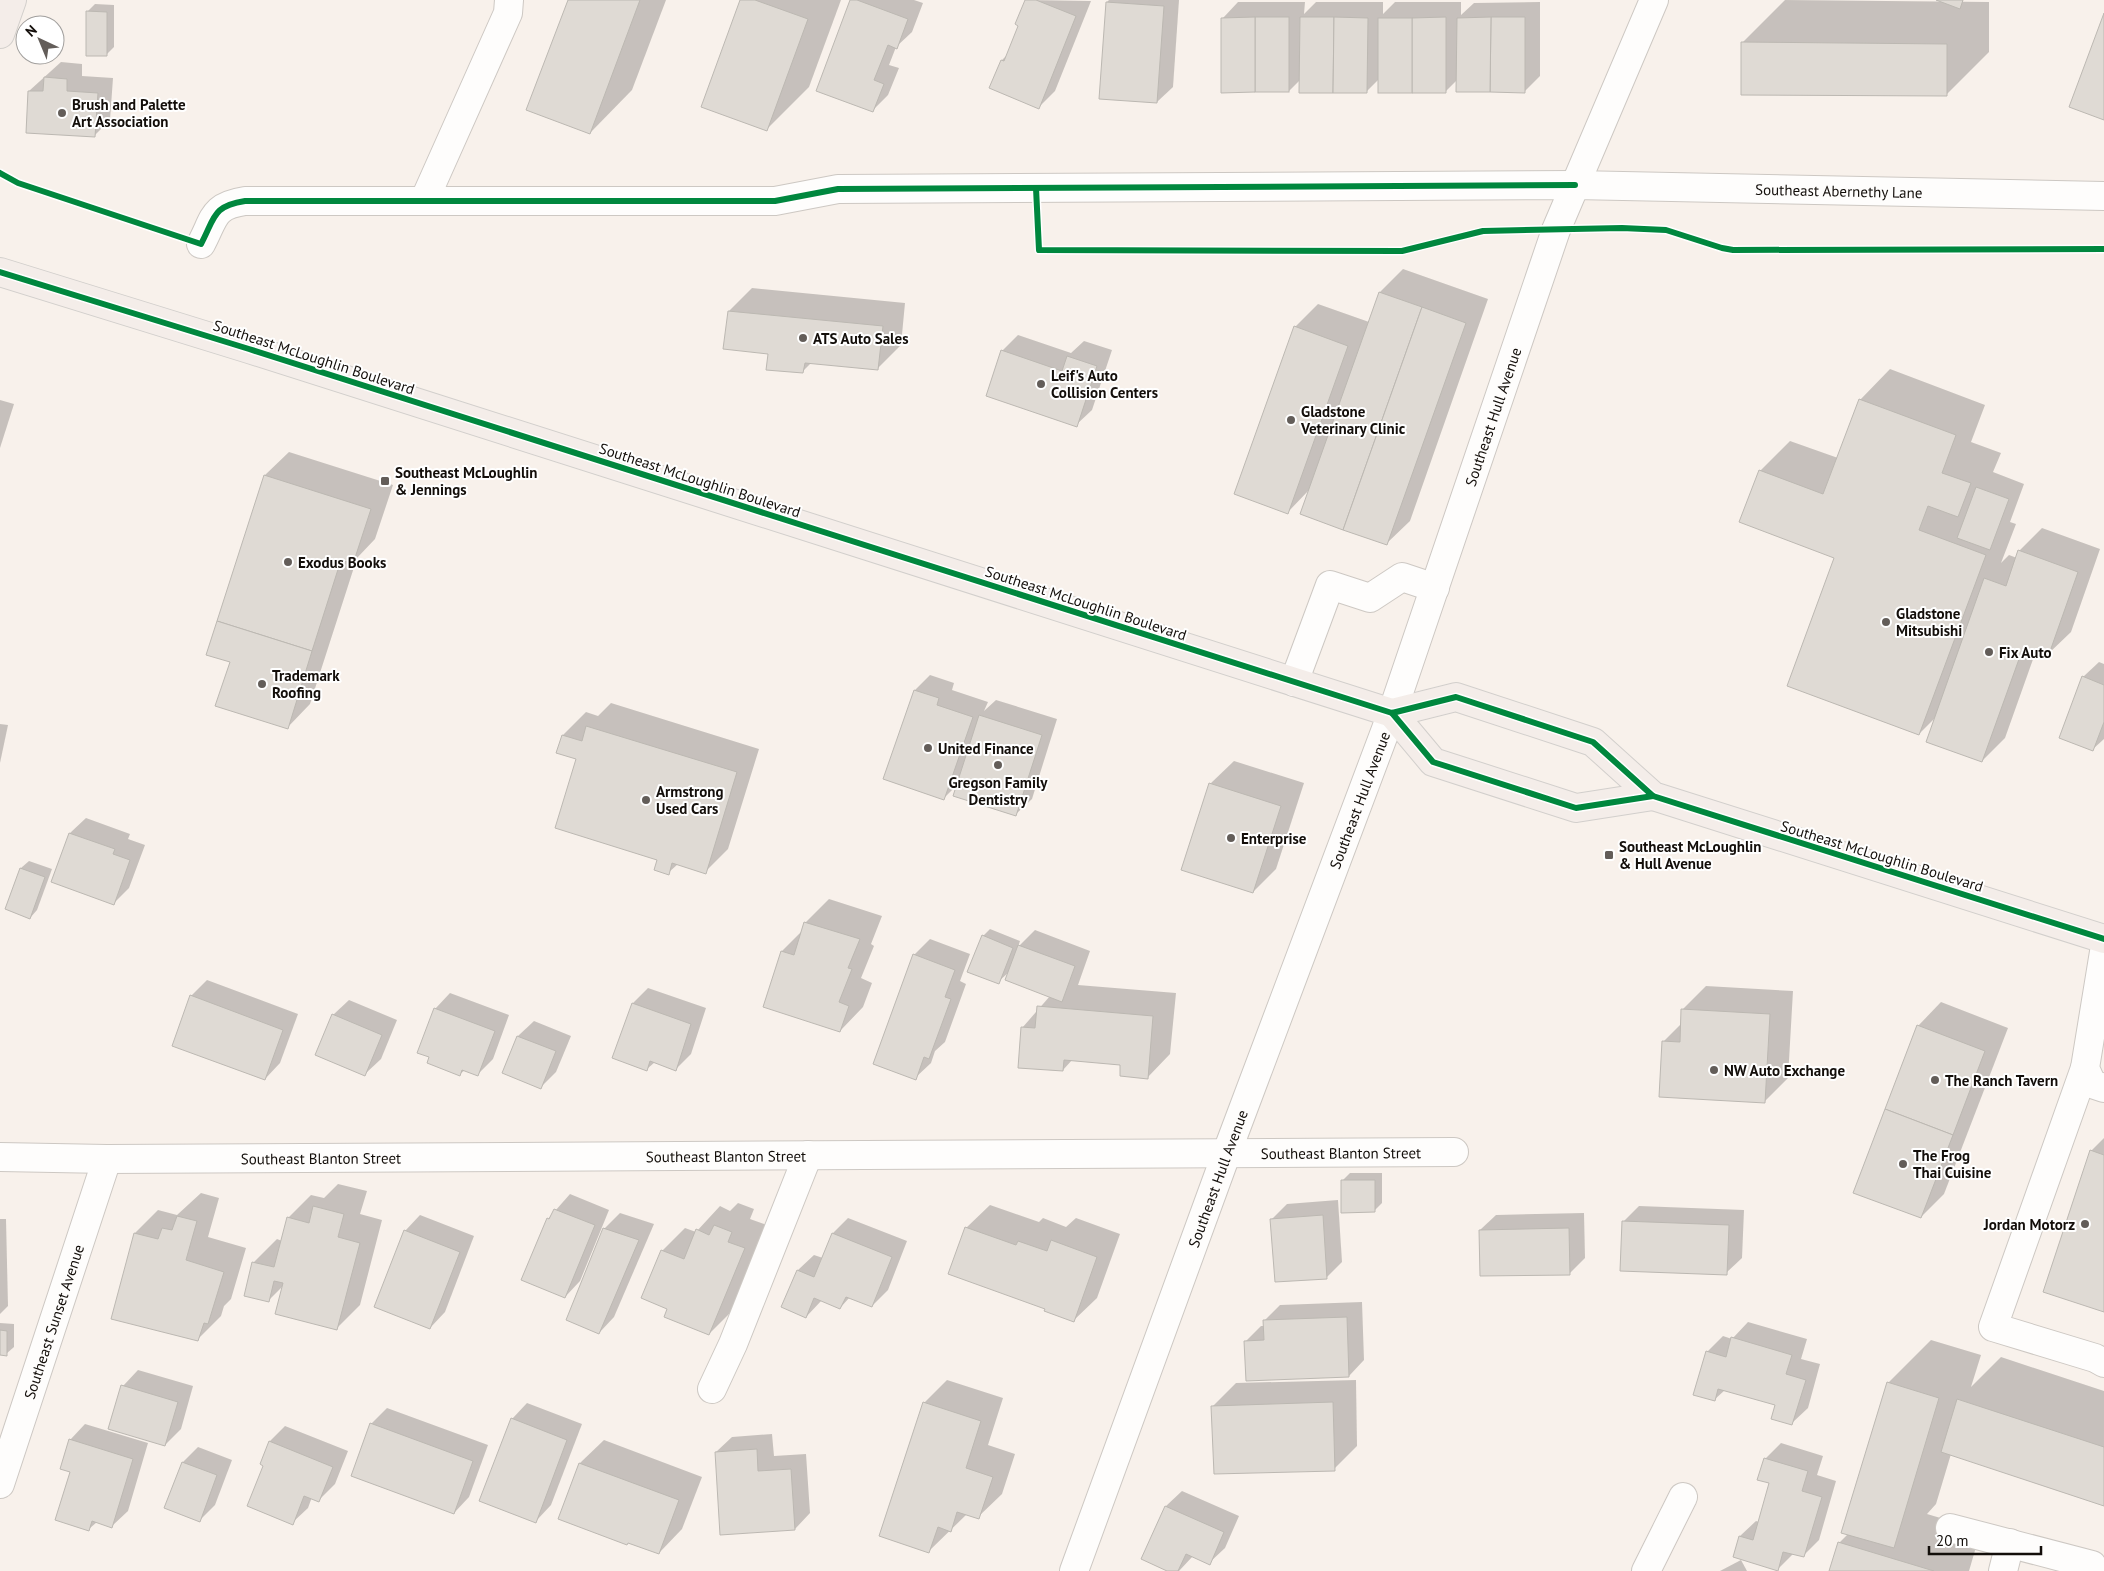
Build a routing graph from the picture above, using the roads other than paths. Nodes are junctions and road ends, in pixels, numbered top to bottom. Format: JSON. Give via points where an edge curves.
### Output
{"nodes":[{"id":1,"x":12,"y":0,"type":"edge"},
{"id":2,"x":509,"y":0,"type":"edge"},
{"id":3,"x":1654,"y":0,"type":"edge"},
{"id":4,"x":0,"y":34,"type":"edge"},
{"id":5,"x":1575,"y":185,"type":"junction"},
{"id":6,"x":2104,"y":196,"type":"edge"},
{"id":7,"x":424,"y":201,"type":"junction"},
{"id":8,"x":201,"y":244,"type":"dead end"},
{"id":9,"x":0,"y":272,"type":"edge"},
{"id":10,"x":1435,"y":588,"type":"junction"},
{"id":11,"x":1294,"y":682,"type":"junction"},
{"id":12,"x":1392,"y":713,"type":"junction"},
{"id":13,"x":1653,"y":796,"type":"junction"},
{"id":14,"x":2104,"y":939,"type":"edge"},
{"id":15,"x":2104,"y":952,"type":"edge"},
{"id":16,"x":2085,"y":1068,"type":"junction"},
{"id":17,"x":2104,"y":1088,"type":"edge"},
{"id":18,"x":1227,"y":1152,"type":"junction"},
{"id":19,"x":1454,"y":1152,"type":"dead end"},
{"id":20,"x":808,"y":1155,"type":"junction"},
{"id":21,"x":0,"y":1157,"type":"edge"},
{"id":22,"x":107,"y":1159,"type":"junction"},
{"id":23,"x":2104,"y":1363,"type":"edge"},
{"id":24,"x":712,"y":1389,"type":"dead end"},
{"id":25,"x":0,"y":1484,"type":"edge"},
{"id":26,"x":1683,"y":1496,"type":"dead end"},
{"id":27,"x":1950,"y":1528,"type":"dead end"},
{"id":28,"x":2010,"y":1543,"type":"junction"},
{"id":29,"x":2092,"y":1565,"type":"dead end"},
{"id":30,"x":1074,"y":1571,"type":"edge"},
{"id":31,"x":1646,"y":1571,"type":"edge"},
{"id":32,"x":2004,"y":1571,"type":"edge"}],
"edges":[{"from":1,"to":4,"type":"main road"},
{"from":2,"to":7,"type":"street","via":[[508,13]]},
{"from":3,"to":5,"type":"street","name":"Southeast Hull Avenue"},
{"from":5,"to":6,"type":"street","name":"Southeast Abernethy Lane"},
{"from":5,"to":7,"type":"street","name":"Southeast Abernethy Lane","via":[[838,189],[775,201]]},
{"from":5,"to":10,"type":"street","name":"Southeast Hull Avenue","via":[[1556,230]]},
{"from":7,"to":8,"type":"street","name":"Southeast Abernethy Lane","via":[[245,201],[226,204],[214,216]]},
{"from":9,"to":11,"type":"main road","name":"Southeast McLoughlin Boulevard"},
{"from":10,"to":11,"type":"street","via":[[1402,577],[1370,598],[1330,585]]},
{"from":10,"to":12,"type":"street","name":"Southeast Hull Avenue"},
{"from":11,"to":12,"type":"main road","name":"Southeast McLoughlin Boulevard"},
{"from":12,"to":13,"type":"main road","name":"Southeast McLoughlin Boulevard","via":[[1456,697],[1593,742]]},
{"from":12,"to":13,"type":"main road","name":"Southeast McLoughlin Boulevard","via":[[1433,762],[1576,808]]},
{"from":12,"to":18,"type":"street","name":"Southeast Hull Avenue"},
{"from":13,"to":14,"type":"main road","name":"Southeast McLoughlin Boulevard"},
{"from":15,"to":16,"type":"street"},
{"from":16,"to":17,"type":"street","via":[[2092,1084]]},
{"from":16,"to":23,"type":"street","via":[[1993,1327]]},
{"from":18,"to":19,"type":"street","name":"Southeast Blanton Street"},
{"from":18,"to":20,"type":"street","name":"Southeast Blanton Street"},
{"from":18,"to":30,"type":"street","name":"Southeast Hull Avenue"},
{"from":20,"to":22,"type":"street","name":"Southeast Blanton Street"},
{"from":20,"to":24,"type":"street"},
{"from":21,"to":22,"type":"street","name":"Southeast Blanton Street"},
{"from":22,"to":25,"type":"street","name":"Southeast Sunset Avenue"},
{"from":26,"to":31,"type":"street"},
{"from":27,"to":28,"type":"street"},
{"from":28,"to":29,"type":"street"},
{"from":28,"to":32,"type":"street"}]}
